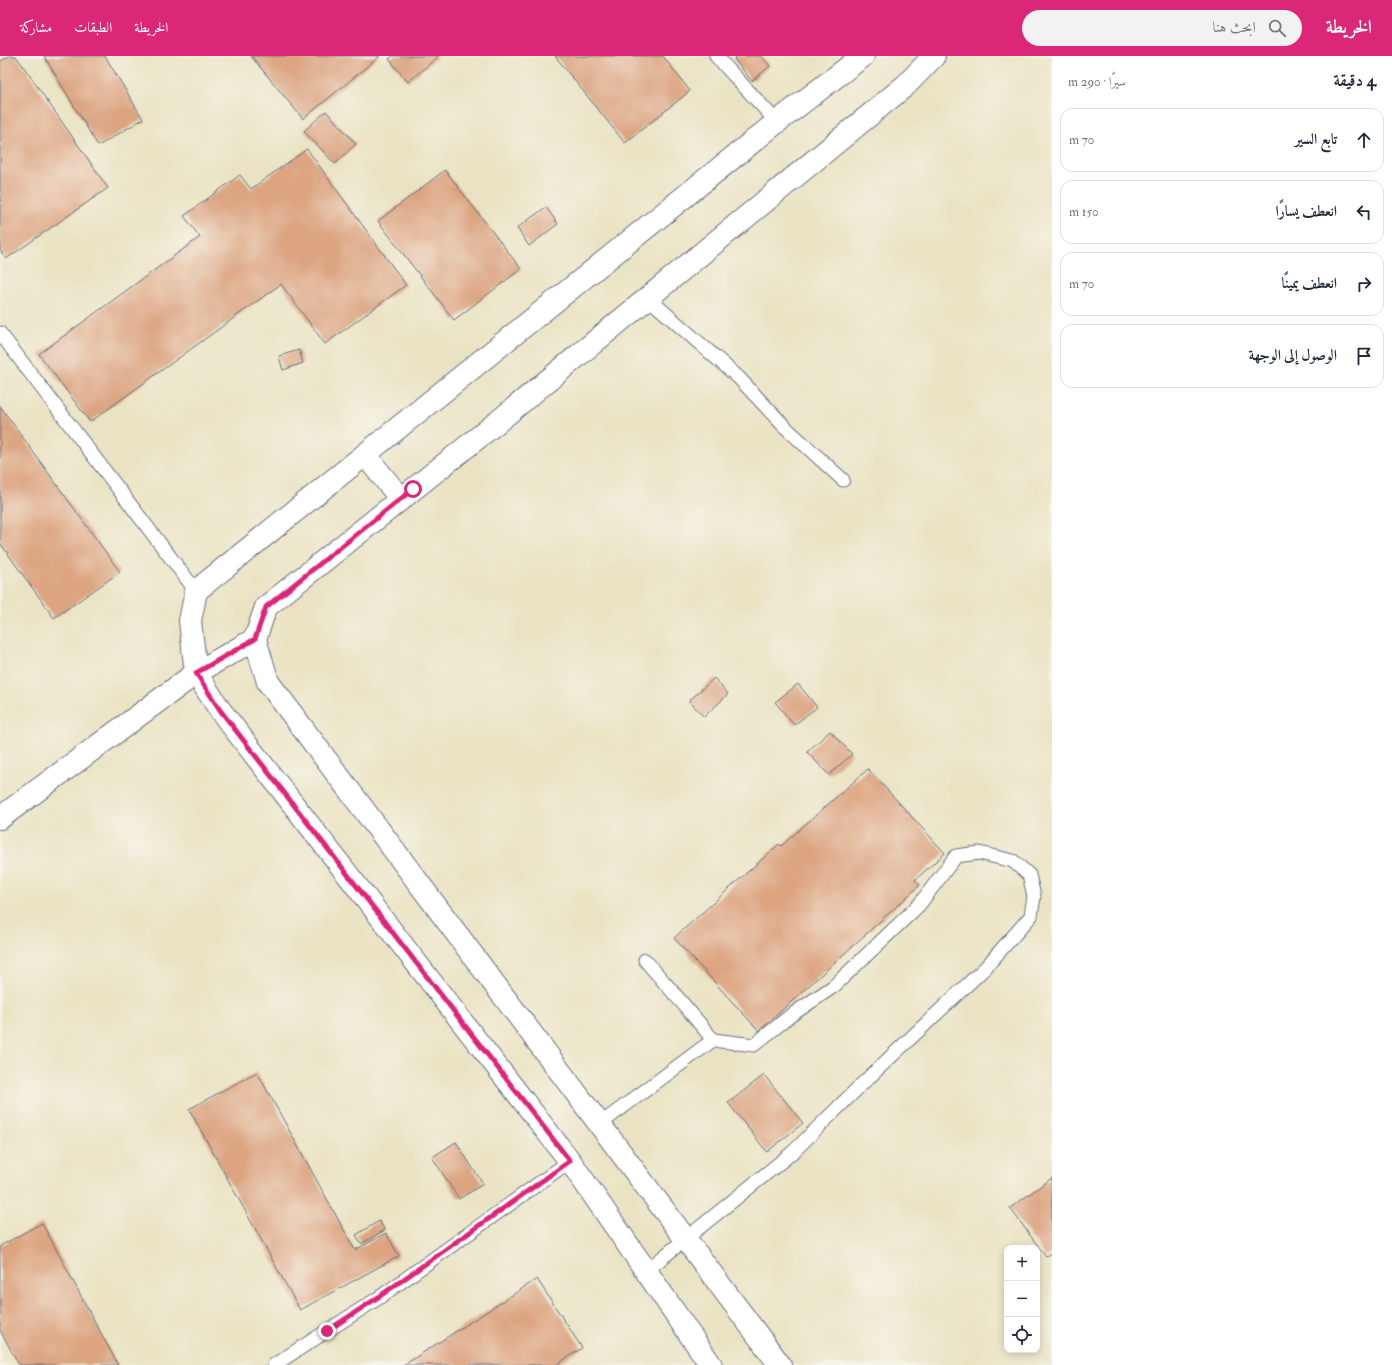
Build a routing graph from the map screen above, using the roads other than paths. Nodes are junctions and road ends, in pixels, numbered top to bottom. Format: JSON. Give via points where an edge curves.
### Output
{"nodes":[{"id":1,"x":716,"y":56,"type":"edge"},
{"id":2,"x":863,"y":56,"type":"edge"},
{"id":3,"x":934,"y":56,"type":"edge"},
{"id":4,"x":777,"y":122,"type":"junction"},
{"id":5,"x":648,"y":298,"type":"junction"},
{"id":6,"x":0,"y":333,"type":"edge"},
{"id":7,"x":365,"y":455,"type":"junction"},
{"id":8,"x":843,"y":480,"type":"dead end"},
{"id":9,"x":401,"y":498,"type":"junction"},
{"id":10,"x":196,"y":592,"type":"junction"},
{"id":11,"x":255,"y":639,"type":"junction"},
{"id":12,"x":196,"y":673,"type":"junction"},
{"id":13,"x":0,"y":818,"type":"edge"},
{"id":14,"x":646,"y":960,"type":"dead end"},
{"id":15,"x":713,"y":1040,"type":"junction"},
{"id":16,"x":600,"y":1124,"type":"junction"},
{"id":17,"x":570,"y":1161,"type":"junction"},
{"id":18,"x":686,"y":1238,"type":"junction"},
{"id":19,"x":646,"y":1271,"type":"junction"},
{"id":20,"x":274,"y":1365,"type":"edge"},
{"id":21,"x":711,"y":1365,"type":"edge"},
{"id":22,"x":780,"y":1365,"type":"edge"}],
"edges":[{"from":1,"to":4,"type":"lane"},
{"from":2,"to":4,"type":"street"},
{"from":3,"to":5,"type":"street","via":[[906,86]]},
{"from":4,"to":7,"type":"street"},
{"from":5,"to":8,"type":"lane","via":[[739,378],[784,426]]},
{"from":5,"to":9,"type":"street"},
{"from":6,"to":10,"type":"lane"},
{"from":7,"to":9,"type":"street"},
{"from":7,"to":10,"type":"street"},
{"from":9,"to":11,"type":"street","via":[[266,607]]},
{"from":10,"to":12,"type":"street","via":[[190,620]]},
{"from":11,"to":12,"type":"street"},
{"from":11,"to":16,"type":"street","via":[[268,682]]},
{"from":12,"to":13,"type":"street"},
{"from":12,"to":17,"type":"street","via":[[220,710]]},
{"from":14,"to":15,"type":"lane"},
{"from":15,"to":16,"type":"lane"},
{"from":15,"to":18,"type":"lane","via":[[754,1045],[834,986],[919,906],[956,856],[979,853],[1013,861],[1030,875],[1034,896],[1031,916],[985,968],[793,1152]]},
{"from":16,"to":18,"type":"street"},
{"from":17,"to":19,"type":"street"},
{"from":17,"to":20,"type":"lane","via":[[380,1296]]},
{"from":18,"to":19,"type":"lane"},
{"from":18,"to":22,"type":"street"},
{"from":19,"to":21,"type":"street"}]}
